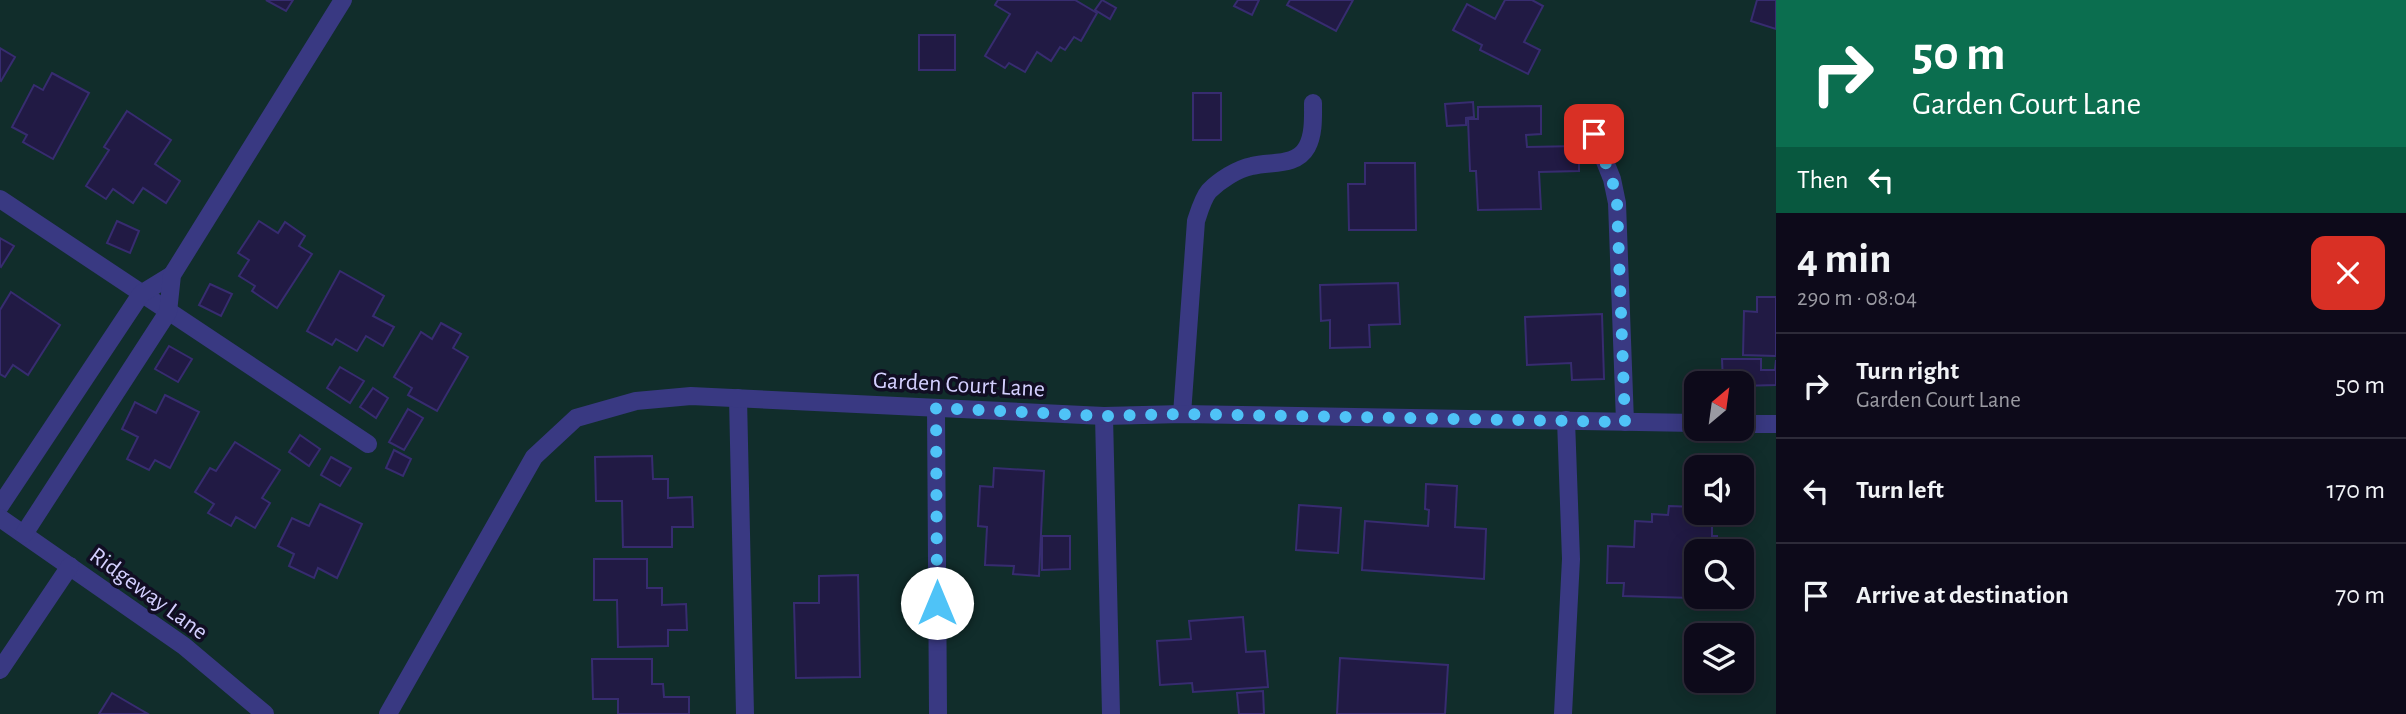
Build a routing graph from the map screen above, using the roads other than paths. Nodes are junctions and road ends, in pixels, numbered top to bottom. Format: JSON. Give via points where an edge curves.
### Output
{"nodes":[{"id":1,"x":343,"y":0,"type":"edge"},
{"id":2,"x":1313,"y":103,"type":"dead end"},
{"id":3,"x":1594,"y":134,"type":"dead end"},
{"id":4,"x":0,"y":199,"type":"edge"},
{"id":5,"x":173,"y":275,"type":"junction"},
{"id":6,"x":141,"y":293,"type":"junction"},
{"id":7,"x":168,"y":312,"type":"junction"},
{"id":8,"x":738,"y":398,"type":"junction"},
{"id":9,"x":936,"y":408,"type":"junction"},
{"id":10,"x":1182,"y":414,"type":"junction"},
{"id":11,"x":1104,"y":416,"type":"junction"},
{"id":12,"x":1566,"y":420,"type":"junction"},
{"id":13,"x":1625,"y":422,"type":"junction"},
{"id":14,"x":1684,"y":423,"type":"edge"},
{"id":15,"x":1754,"y":424,"type":"edge"},
{"id":16,"x":1776,"y":424,"type":"edge"},
{"id":17,"x":368,"y":444,"type":"dead end"},
{"id":18,"x":0,"y":506,"type":"edge"},
{"id":19,"x":0,"y":519,"type":"edge"},
{"id":20,"x":24,"y":534,"type":"junction"},
{"id":21,"x":70,"y":566,"type":"junction"},
{"id":22,"x":0,"y":670,"type":"edge"},
{"id":23,"x":265,"y":714,"type":"edge"},
{"id":24,"x":388,"y":714,"type":"edge"},
{"id":25,"x":745,"y":714,"type":"edge"},
{"id":26,"x":938,"y":714,"type":"edge"},
{"id":27,"x":1111,"y":714,"type":"edge"},
{"id":28,"x":1563,"y":714,"type":"edge"}],
"edges":[{"from":1,"to":5,"type":"street"},
{"from":2,"to":10,"type":"street","via":[[1311,136],[1298,157],[1250,166],[1207,193],[1196,221]]},
{"from":3,"to":13,"type":"street","via":[[1617,203]]},
{"from":4,"to":6,"type":"street"},
{"from":5,"to":6,"type":"street"},
{"from":5,"to":7,"type":"street"},
{"from":6,"to":7,"type":"street"},
{"from":6,"to":18,"type":"street"},
{"from":7,"to":17,"type":"street"},
{"from":7,"to":20,"type":"street"},
{"from":8,"to":9,"type":"street","name":"Garden Court Lane"},
{"from":8,"to":24,"type":"street","name":"Garden Court Lane","via":[[636,401],[576,418],[534,457]]},
{"from":8,"to":25,"type":"street"},
{"from":9,"to":11,"type":"street","name":"Garden Court Lane"},
{"from":9,"to":26,"type":"street"},
{"from":10,"to":11,"type":"street","name":"Garden Court Lane"},
{"from":10,"to":12,"type":"street","name":"Garden Court Lane"},
{"from":11,"to":27,"type":"street"},
{"from":12,"to":13,"type":"street","name":"Garden Court Lane"},
{"from":12,"to":28,"type":"street","via":[[1571,559]]},
{"from":13,"to":14,"type":"street","name":"Garden Court Lane"},
{"from":15,"to":16,"type":"street"},
{"from":19,"to":20,"type":"street","name":"Ridgeway Lane"},
{"from":20,"to":21,"type":"street","name":"Ridgeway Lane"},
{"from":21,"to":22,"type":"street"},
{"from":21,"to":23,"type":"street","name":"Ridgeway Lane","via":[[184,646]]}]}
